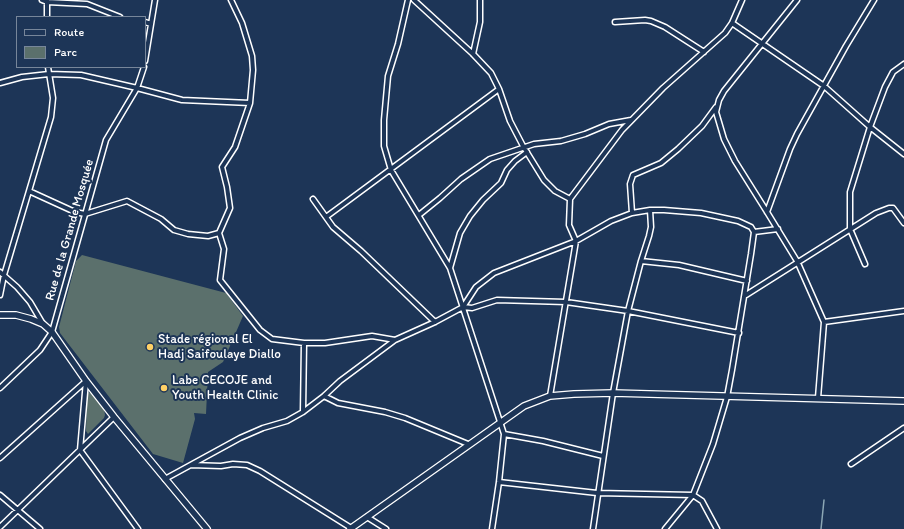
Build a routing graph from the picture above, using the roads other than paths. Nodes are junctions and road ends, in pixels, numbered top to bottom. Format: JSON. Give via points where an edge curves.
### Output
{"nodes":[{"id":1,"x":42,"y":0,"type":"edge"},
{"id":2,"x":155,"y":0,"type":"edge"},
{"id":3,"x":231,"y":0,"type":"edge"},
{"id":4,"x":408,"y":0,"type":"edge"},
{"id":5,"x":414,"y":0,"type":"edge"},
{"id":6,"x":480,"y":0,"type":"edge"},
{"id":7,"x":742,"y":0,"type":"edge"},
{"id":8,"x":797,"y":0,"type":"edge"},
{"id":9,"x":874,"y":0,"type":"edge"},
{"id":10,"x":47,"y":1,"type":"edge"},
{"id":11,"x":47,"y":16,"type":"edge"},
{"id":12,"x":117,"y":16,"type":"edge"},
{"id":13,"x":146,"y":22,"type":"edge"},
{"id":14,"x":615,"y":22,"type":"dead end"},
{"id":15,"x":732,"y":23,"type":"junction"},
{"id":16,"x":151,"y":24,"type":"junction"},
{"id":17,"x":763,"y":42,"type":"junction"},
{"id":18,"x":704,"y":52,"type":"junction"},
{"id":19,"x":473,"y":54,"type":"junction"},
{"id":20,"x":146,"y":55,"type":"edge"},
{"id":21,"x":904,"y":64,"type":"edge"},
{"id":22,"x":48,"y":68,"type":"edge"},
{"id":23,"x":144,"y":68,"type":"edge"},
{"id":24,"x":49,"y":74,"type":"junction"},
{"id":25,"x":0,"y":84,"type":"edge"},
{"id":26,"x":824,"y":86,"type":"junction"},
{"id":27,"x":138,"y":88,"type":"junction"},
{"id":28,"x":499,"y":89,"type":"junction"},
{"id":29,"x":250,"y":103,"type":"junction"},
{"id":30,"x":716,"y":106,"type":"junction"},
{"id":31,"x":631,"y":120,"type":"junction"},
{"id":32,"x":870,"y":127,"type":"junction"},
{"id":33,"x":524,"y":148,"type":"junction"},
{"id":34,"x":527,"y":152,"type":"junction"},
{"id":35,"x":904,"y":154,"type":"edge"},
{"id":36,"x":391,"y":170,"type":"junction"},
{"id":37,"x":29,"y":191,"type":"junction"},
{"id":38,"x":313,"y":199,"type":"dead end"},
{"id":39,"x":570,"y":199,"type":"junction"},
{"id":40,"x":650,"y":210,"type":"junction"},
{"id":41,"x":767,"y":212,"type":"junction"},
{"id":42,"x":632,"y":213,"type":"junction"},
{"id":43,"x":85,"y":214,"type":"junction"},
{"id":44,"x":419,"y":214,"type":"junction"},
{"id":45,"x":326,"y":217,"type":"junction"},
{"id":46,"x":904,"y":223,"type":"edge"},
{"id":47,"x":778,"y":229,"type":"junction"},
{"id":48,"x":850,"y":229,"type":"junction"},
{"id":49,"x":754,"y":232,"type":"junction"},
{"id":50,"x":219,"y":233,"type":"junction"},
{"id":51,"x":576,"y":241,"type":"junction"},
{"id":52,"x":641,"y":261,"type":"junction"},
{"id":53,"x":797,"y":262,"type":"junction"},
{"id":54,"x":865,"y":264,"type":"dead end"},
{"id":55,"x":450,"y":268,"type":"junction"},
{"id":56,"x":0,"y":272,"type":"edge"},
{"id":57,"x":4,"y":275,"type":"junction"},
{"id":58,"x":747,"y":281,"type":"junction"},
{"id":59,"x":0,"y":295,"type":"edge"},
{"id":60,"x":746,"y":295,"type":"junction"},
{"id":61,"x":566,"y":302,"type":"junction"},
{"id":62,"x":462,"y":307,"type":"junction"},
{"id":63,"x":628,"y":311,"type":"junction"},
{"id":64,"x":904,"y":311,"type":"edge"},
{"id":65,"x":0,"y":315,"type":"edge"},
{"id":66,"x":435,"y":322,"type":"junction"},
{"id":67,"x":824,"y":322,"type":"junction"},
{"id":68,"x":43,"y":324,"type":"junction"},
{"id":69,"x":52,"y":332,"type":"junction"},
{"id":70,"x":739,"y":333,"type":"junction"},
{"id":71,"x":395,"y":340,"type":"junction"},
{"id":72,"x":304,"y":343,"type":"junction"},
{"id":73,"x":86,"y":381,"type":"junction"},
{"id":74,"x":0,"y":388,"type":"edge"},
{"id":75,"x":613,"y":393,"type":"junction"},
{"id":76,"x":324,"y":396,"type":"junction"},
{"id":77,"x":550,"y":396,"type":"junction"},
{"id":78,"x":727,"y":397,"type":"junction"},
{"id":79,"x":818,"y":398,"type":"junction"},
{"id":80,"x":904,"y":401,"type":"edge"},
{"id":81,"x":303,"y":412,"type":"junction"},
{"id":82,"x":114,"y":416,"type":"junction"},
{"id":83,"x":500,"y":422,"type":"junction"},
{"id":84,"x":904,"y":428,"type":"edge"},
{"id":85,"x":504,"y":434,"type":"junction"},
{"id":86,"x":468,"y":444,"type":"junction"},
{"id":87,"x":80,"y":450,"type":"junction"},
{"id":88,"x":603,"y":456,"type":"junction"},
{"id":89,"x":0,"y":458,"type":"edge"},
{"id":90,"x":851,"y":464,"type":"dead end"},
{"id":91,"x":190,"y":465,"type":"junction"},
{"id":92,"x":165,"y":479,"type":"junction"},
{"id":93,"x":499,"y":482,"type":"junction"},
{"id":94,"x":597,"y":493,"type":"junction"},
{"id":95,"x":0,"y":495,"type":"edge"},
{"id":96,"x":692,"y":495,"type":"junction"},
{"id":97,"x":17,"y":510,"type":"junction"},
{"id":98,"x":367,"y":517,"type":"junction"},
{"id":99,"x":0,"y":527,"type":"edge"},
{"id":100,"x":350,"y":528,"type":"edge"},
{"id":101,"x":40,"y":529,"type":"edge"},
{"id":102,"x":138,"y":529,"type":"edge"},
{"id":103,"x":207,"y":529,"type":"edge"},
{"id":104,"x":386,"y":529,"type":"edge"},
{"id":105,"x":492,"y":529,"type":"edge"},
{"id":106,"x":593,"y":529,"type":"edge"},
{"id":107,"x":665,"y":529,"type":"edge"},
{"id":108,"x":717,"y":529,"type":"edge"}],
"edges":[{"from":1,"to":10,"type":"street"},
{"from":2,"to":16,"type":"street"},
{"from":3,"to":29,"type":"street","via":[[242,23],[252,56]]},
{"from":4,"to":36,"type":"street","via":[[388,76],[384,146]]},
{"from":5,"to":19,"type":"street"},
{"from":6,"to":19,"type":"street","via":[[480,22]]},
{"from":7,"to":15,"type":"street"},
{"from":8,"to":17,"type":"street"},
{"from":9,"to":26,"type":"street"},
{"from":10,"to":11,"type":"street"},
{"from":10,"to":12,"type":"street","via":[[87,4]]},
{"from":13,"to":16,"type":"street"},
{"from":14,"to":18,"type":"street","via":[[651,21]]},
{"from":15,"to":17,"type":"street"},
{"from":15,"to":18,"type":"street"},
{"from":16,"to":20,"type":"street"},
{"from":17,"to":26,"type":"street"},
{"from":17,"to":30,"type":"street","via":[[724,91]]},
{"from":18,"to":31,"type":"street","via":[[662,88]]},
{"from":19,"to":28,"type":"street","via":[[491,73]]},
{"from":21,"to":32,"type":"street","via":[[893,72]]},
{"from":22,"to":24,"type":"street"},
{"from":23,"to":27,"type":"street","name":"Rue de la Grande Mosquée"},
{"from":24,"to":25,"type":"street","via":[[22,77]]},
{"from":24,"to":27,"type":"street","via":[[81,75]]},
{"from":24,"to":37,"type":"street","via":[[51,117]]},
{"from":26,"to":32,"type":"street"},
{"from":26,"to":41,"type":"street","via":[[790,149]]},
{"from":27,"to":29,"type":"street","via":[[182,100]]},
{"from":27,"to":43,"type":"street","name":"Rue de la Grande Mosquée","via":[[106,140]]},
{"from":28,"to":33,"type":"street","via":[[510,121]]},
{"from":28,"to":36,"type":"street"},
{"from":29,"to":50,"type":"street","via":[[234,146],[222,167],[230,208]]},
{"from":30,"to":41,"type":"street","via":[[724,139]]},
{"from":30,"to":42,"type":"street","via":[[702,126],[678,149],[661,163],[633,175],[630,184]]},
{"from":31,"to":33,"type":"street","via":[[609,124],[561,141]]},
{"from":31,"to":39,"type":"street"},
{"from":32,"to":35,"type":"street"},
{"from":32,"to":48,"type":"street","via":[[850,192]]},
{"from":33,"to":34,"type":"street"},
{"from":33,"to":44,"type":"street","via":[[500,155],[478,166]]},
{"from":34,"to":39,"type":"street","via":[[554,191]]},
{"from":34,"to":55,"type":"street","via":[[515,161],[501,183],[470,216],[460,233]]},
{"from":36,"to":44,"type":"street"},
{"from":36,"to":45,"type":"street"},
{"from":37,"to":43,"type":"street"},
{"from":37,"to":57,"type":"street"},
{"from":38,"to":45,"type":"street"},
{"from":39,"to":51,"type":"street","via":[[569,225]]},
{"from":40,"to":42,"type":"street"},
{"from":40,"to":49,"type":"street","via":[[716,217],[746,224]]},
{"from":40,"to":52,"type":"street","via":[[651,227]]},
{"from":41,"to":47,"type":"street"},
{"from":42,"to":51,"type":"street","via":[[611,221]]},
{"from":43,"to":50,"type":"street","via":[[127,201],[161,219],[174,230],[208,236]]},
{"from":43,"to":69,"type":"street","name":"Rue de la Grande Mosquée"},
{"from":44,"to":55,"type":"street"},
{"from":45,"to":66,"type":"street","via":[[333,227]]},
{"from":46,"to":48,"type":"street","via":[[895,210],[889,208]]},
{"from":47,"to":49,"type":"street"},
{"from":47,"to":53,"type":"street"},
{"from":48,"to":53,"type":"street"},
{"from":48,"to":54,"type":"street"},
{"from":49,"to":58,"type":"street"},
{"from":50,"to":72,"type":"street","via":[[224,249],[220,280],[260,330],[272,339]]},
{"from":51,"to":61,"type":"street"},
{"from":51,"to":62,"type":"street","via":[[494,273],[476,287]]},
{"from":52,"to":58,"type":"street","via":[[679,264]]},
{"from":52,"to":63,"type":"street"},
{"from":53,"to":60,"type":"street"},
{"from":53,"to":67,"type":"street"},
{"from":55,"to":62,"type":"street"},
{"from":56,"to":57,"type":"street"},
{"from":57,"to":59,"type":"street"},
{"from":57,"to":68,"type":"street","via":[[30,302]]},
{"from":58,"to":60,"type":"street"},
{"from":60,"to":70,"type":"street"},
{"from":61,"to":62,"type":"street","via":[[497,300],[472,308]]},
{"from":61,"to":63,"type":"street"},
{"from":61,"to":77,"type":"street"},
{"from":62,"to":66,"type":"street"},
{"from":62,"to":83,"type":"street"},
{"from":63,"to":70,"type":"street"},
{"from":63,"to":75,"type":"street"},
{"from":64,"to":67,"type":"street"},
{"from":65,"to":68,"type":"street","via":[[31,318]]},
{"from":66,"to":71,"type":"street"},
{"from":67,"to":79,"type":"street"},
{"from":68,"to":69,"type":"street"},
{"from":69,"to":73,"type":"street"},
{"from":69,"to":74,"type":"street","name":"Rue de la Grande Mosquée","via":[[40,350]]},
{"from":70,"to":78,"type":"street"},
{"from":71,"to":72,"type":"street","via":[[372,336],[325,343]]},
{"from":71,"to":76,"type":"street"},
{"from":72,"to":81,"type":"street"},
{"from":73,"to":82,"type":"street"},
{"from":73,"to":87,"type":"street"},
{"from":73,"to":89,"type":"street"},
{"from":75,"to":77,"type":"street"},
{"from":75,"to":78,"type":"street"},
{"from":75,"to":88,"type":"street"},
{"from":76,"to":81,"type":"street"},
{"from":76,"to":86,"type":"street","via":[[338,403],[405,418]]},
{"from":77,"to":83,"type":"street","via":[[524,406]]},
{"from":78,"to":79,"type":"street"},
{"from":78,"to":96,"type":"street","via":[[713,444]]},
{"from":79,"to":80,"type":"street"},
{"from":81,"to":91,"type":"street","via":[[287,421],[240,438]]},
{"from":82,"to":87,"type":"street"},
{"from":82,"to":92,"type":"street"},
{"from":83,"to":85,"type":"street"},
{"from":83,"to":86,"type":"street"},
{"from":84,"to":90,"type":"street"},
{"from":85,"to":88,"type":"street"},
{"from":85,"to":93,"type":"street"},
{"from":86,"to":98,"type":"street"},
{"from":87,"to":97,"type":"street"},
{"from":87,"to":102,"type":"street"},
{"from":88,"to":94,"type":"street"},
{"from":91,"to":92,"type":"street"},
{"from":91,"to":100,"type":"street","via":[[247,465]]},
{"from":92,"to":103,"type":"street"},
{"from":93,"to":94,"type":"street"},
{"from":93,"to":105,"type":"street"},
{"from":94,"to":96,"type":"street"},
{"from":94,"to":106,"type":"street"},
{"from":95,"to":97,"type":"street"},
{"from":96,"to":107,"type":"street"},
{"from":96,"to":108,"type":"street","via":[[702,501]]},
{"from":97,"to":99,"type":"street"},
{"from":97,"to":101,"type":"street"},
{"from":98,"to":100,"type":"street"},
{"from":98,"to":104,"type":"street"}]}
